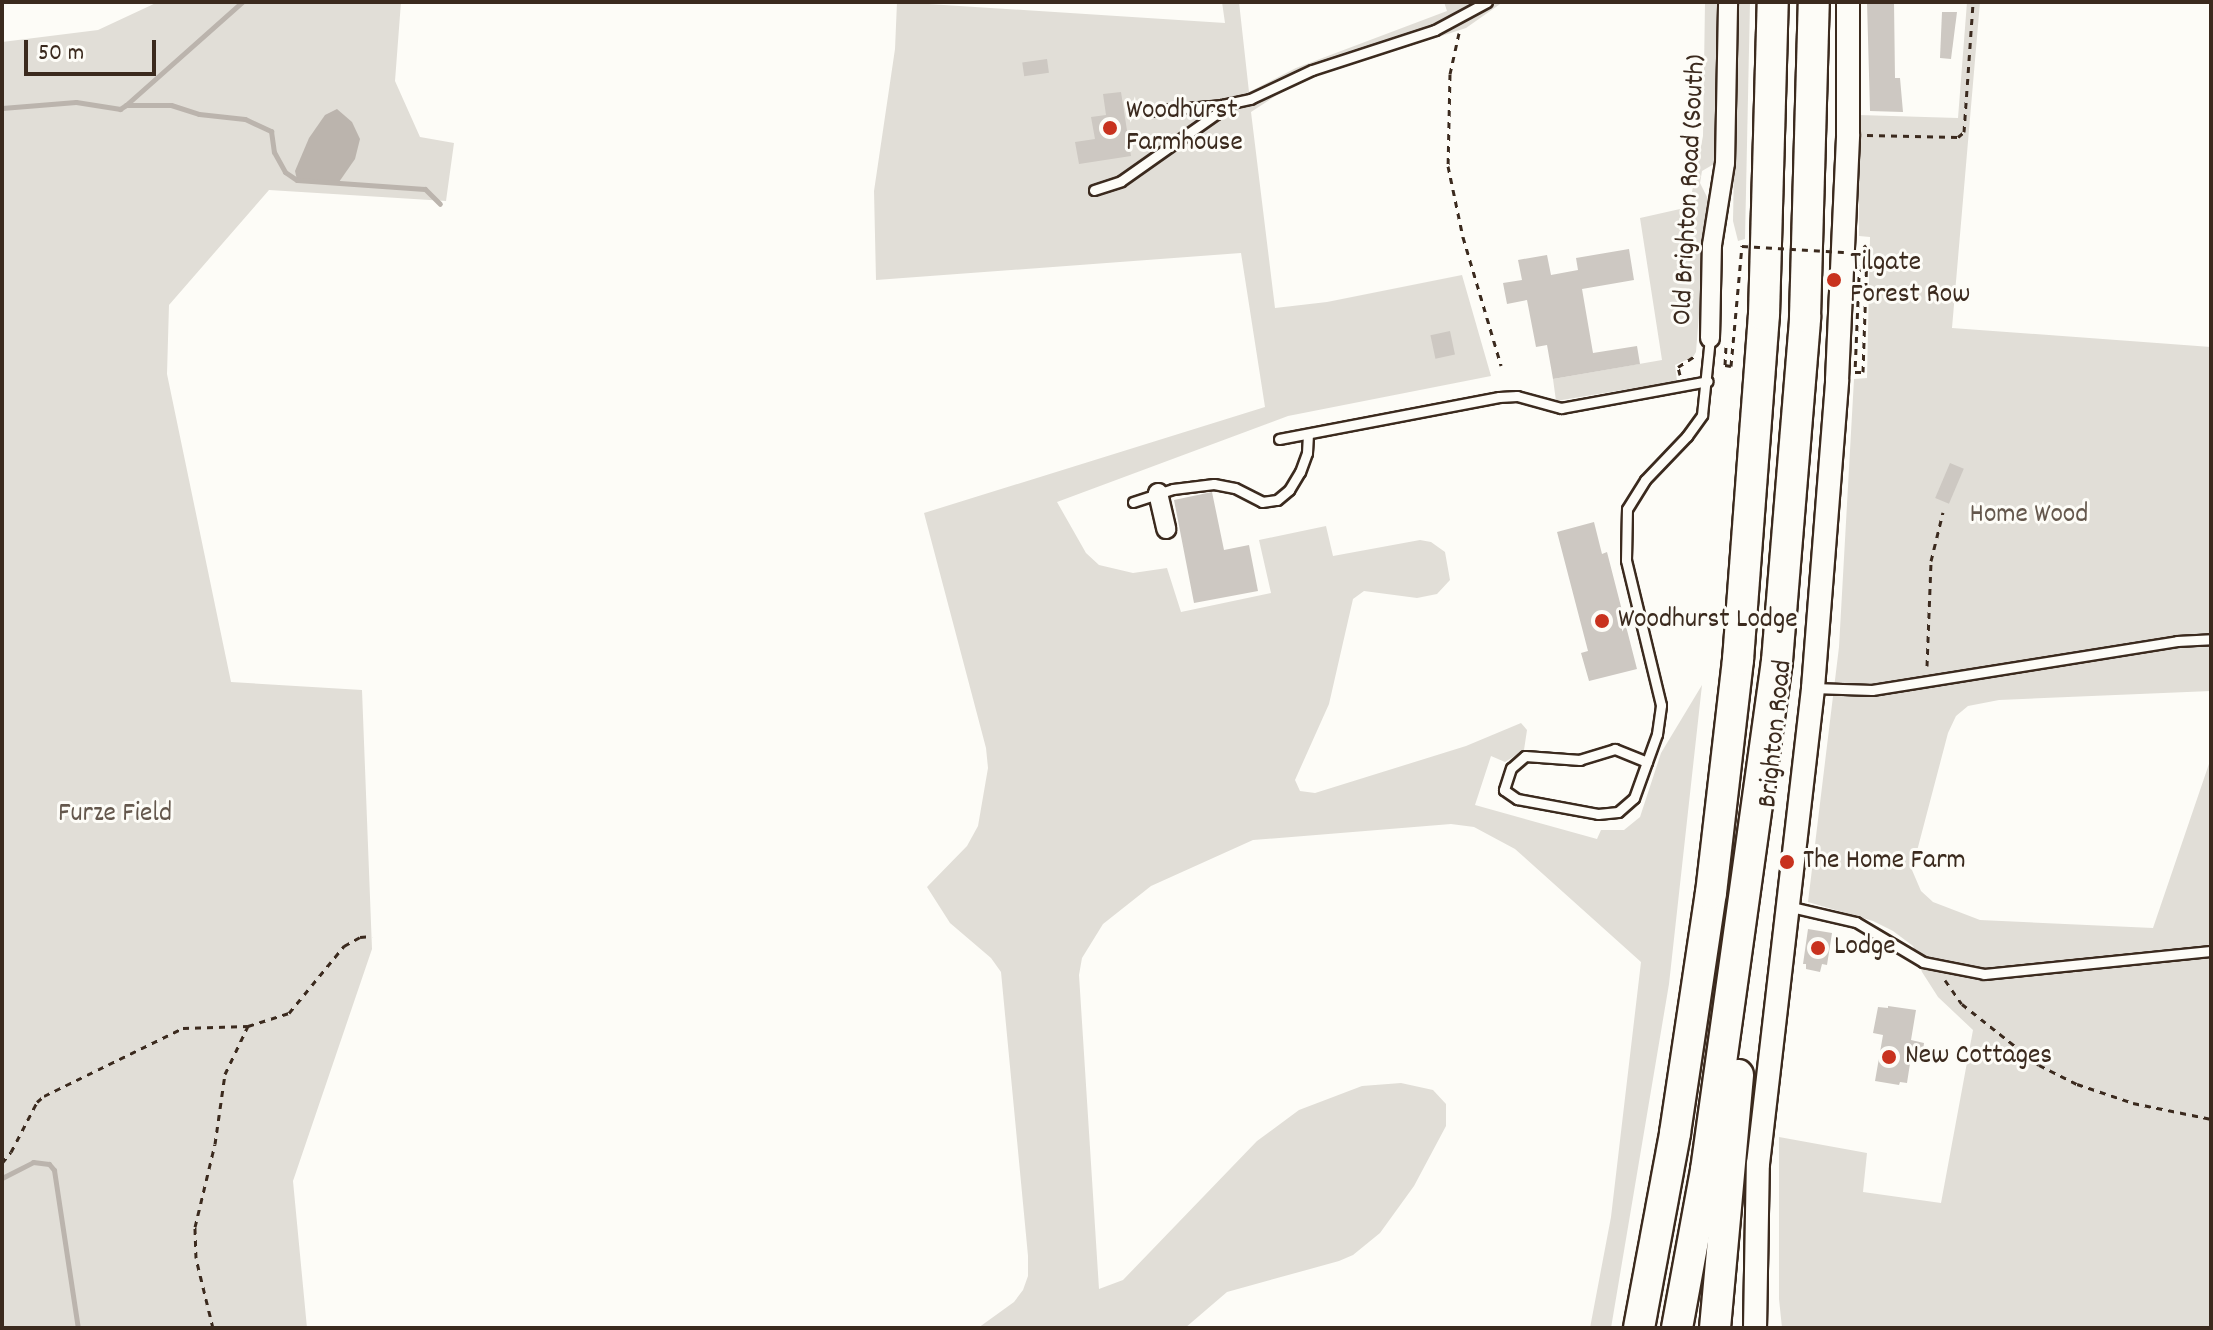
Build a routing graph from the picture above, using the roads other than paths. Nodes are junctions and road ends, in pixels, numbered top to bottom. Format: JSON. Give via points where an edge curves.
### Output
{"nodes":[{"id":1,"x":1487,"y":2,"type":"edge"},
{"id":2,"x":1728,"y":2,"type":"edge"},
{"id":3,"x":1773,"y":2,"type":"edge"},
{"id":4,"x":1814,"y":2,"type":"edge"},
{"id":5,"x":1848,"y":2,"type":"edge"},
{"id":6,"x":1222,"y":105,"type":"junction"},
{"id":7,"x":1148,"y":111,"type":"dead end"},
{"id":8,"x":1094,"y":190,"type":"dead end"},
{"id":9,"x":1710,"y":332,"type":"joint"},
{"id":10,"x":1708,"y":381,"type":"junction"},
{"id":11,"x":1308,"y":435,"type":"junction"},
{"id":12,"x":1279,"y":439,"type":"dead end"},
{"id":13,"x":1158,"y":493,"type":"junction"},
{"id":14,"x":1133,"y":502,"type":"dead end"},
{"id":15,"x":1166,"y":529,"type":"dead end"},
{"id":16,"x":2211,"y":639,"type":"edge"},
{"id":17,"x":1813,"y":688,"type":"junction"},
{"id":18,"x":1647,"y":762,"type":"junction"},
{"id":19,"x":1754,"y":842,"type":"junction"},
{"id":20,"x":1787,"y":906,"type":"junction"},
{"id":21,"x":2211,"y":951,"type":"edge"},
{"id":22,"x":1639,"y":1328,"type":"edge"},
{"id":23,"x":1677,"y":1328,"type":"edge"},
{"id":24,"x":1715,"y":1328,"type":"edge"},
{"id":25,"x":1755,"y":1328,"type":"edge"}],
"edges":[{"from":1,"to":6,"type":"lane","via":[[1463,18],[1312,70],[1256,97]]},
{"from":2,"to":9,"type":"street","name":"Old Brighton Road (South)","via":[[1725,163],[1712,245]]},
{"from":3,"to":22,"type":"highway","via":[[1764,315],[1738,660],[1686,1058]]},
{"from":4,"to":19,"type":"highway","via":[[1798,432]]},
{"from":5,"to":17,"type":"street","name":"Brighton Road","via":[[1837,380]]},
{"from":6,"to":7,"type":"lane"},
{"from":6,"to":8,"type":"lane","via":[[1121,181]]},
{"from":9,"to":10,"type":"lane","name":"Old Brighton Road (South)"},
{"from":10,"to":11,"type":"lane","via":[[1561,408],[1517,396],[1499,397]]},
{"from":10,"to":18,"type":"lane","name":"Old Brighton Road (South)","via":[[1707,401],[1696,425],[1645,480],[1627,509],[1626,560],[1660,697],[1660,725]]},
{"from":11,"to":12,"type":"lane"},
{"from":11,"to":13,"type":"lane","via":[[1300,472],[1277,500],[1262,502],[1214,484]]},
{"from":13,"to":14,"type":"lane"},
{"from":13,"to":15,"type":"street"},
{"from":16,"to":17,"type":"lane","via":[[1872,690]]},
{"from":17,"to":20,"type":"street","name":"Brighton Road"},
{"from":18,"to":18,"type":"lane","name":"Old Brighton Road (South)","via":[[1615,749],[1580,760],[1525,756],[1511,768],[1503,787],[1517,799],[1591,814],[1613,813],[1631,803]]},
{"from":19,"to":23,"type":"highway"},
{"from":19,"to":24,"type":"highway"},
{"from":20,"to":21,"type":"lane","via":[[1847,918],[1911,958],[2004,975]]},
{"from":20,"to":25,"type":"street","name":"Brighton Road","via":[[1758,1164]]}]}
